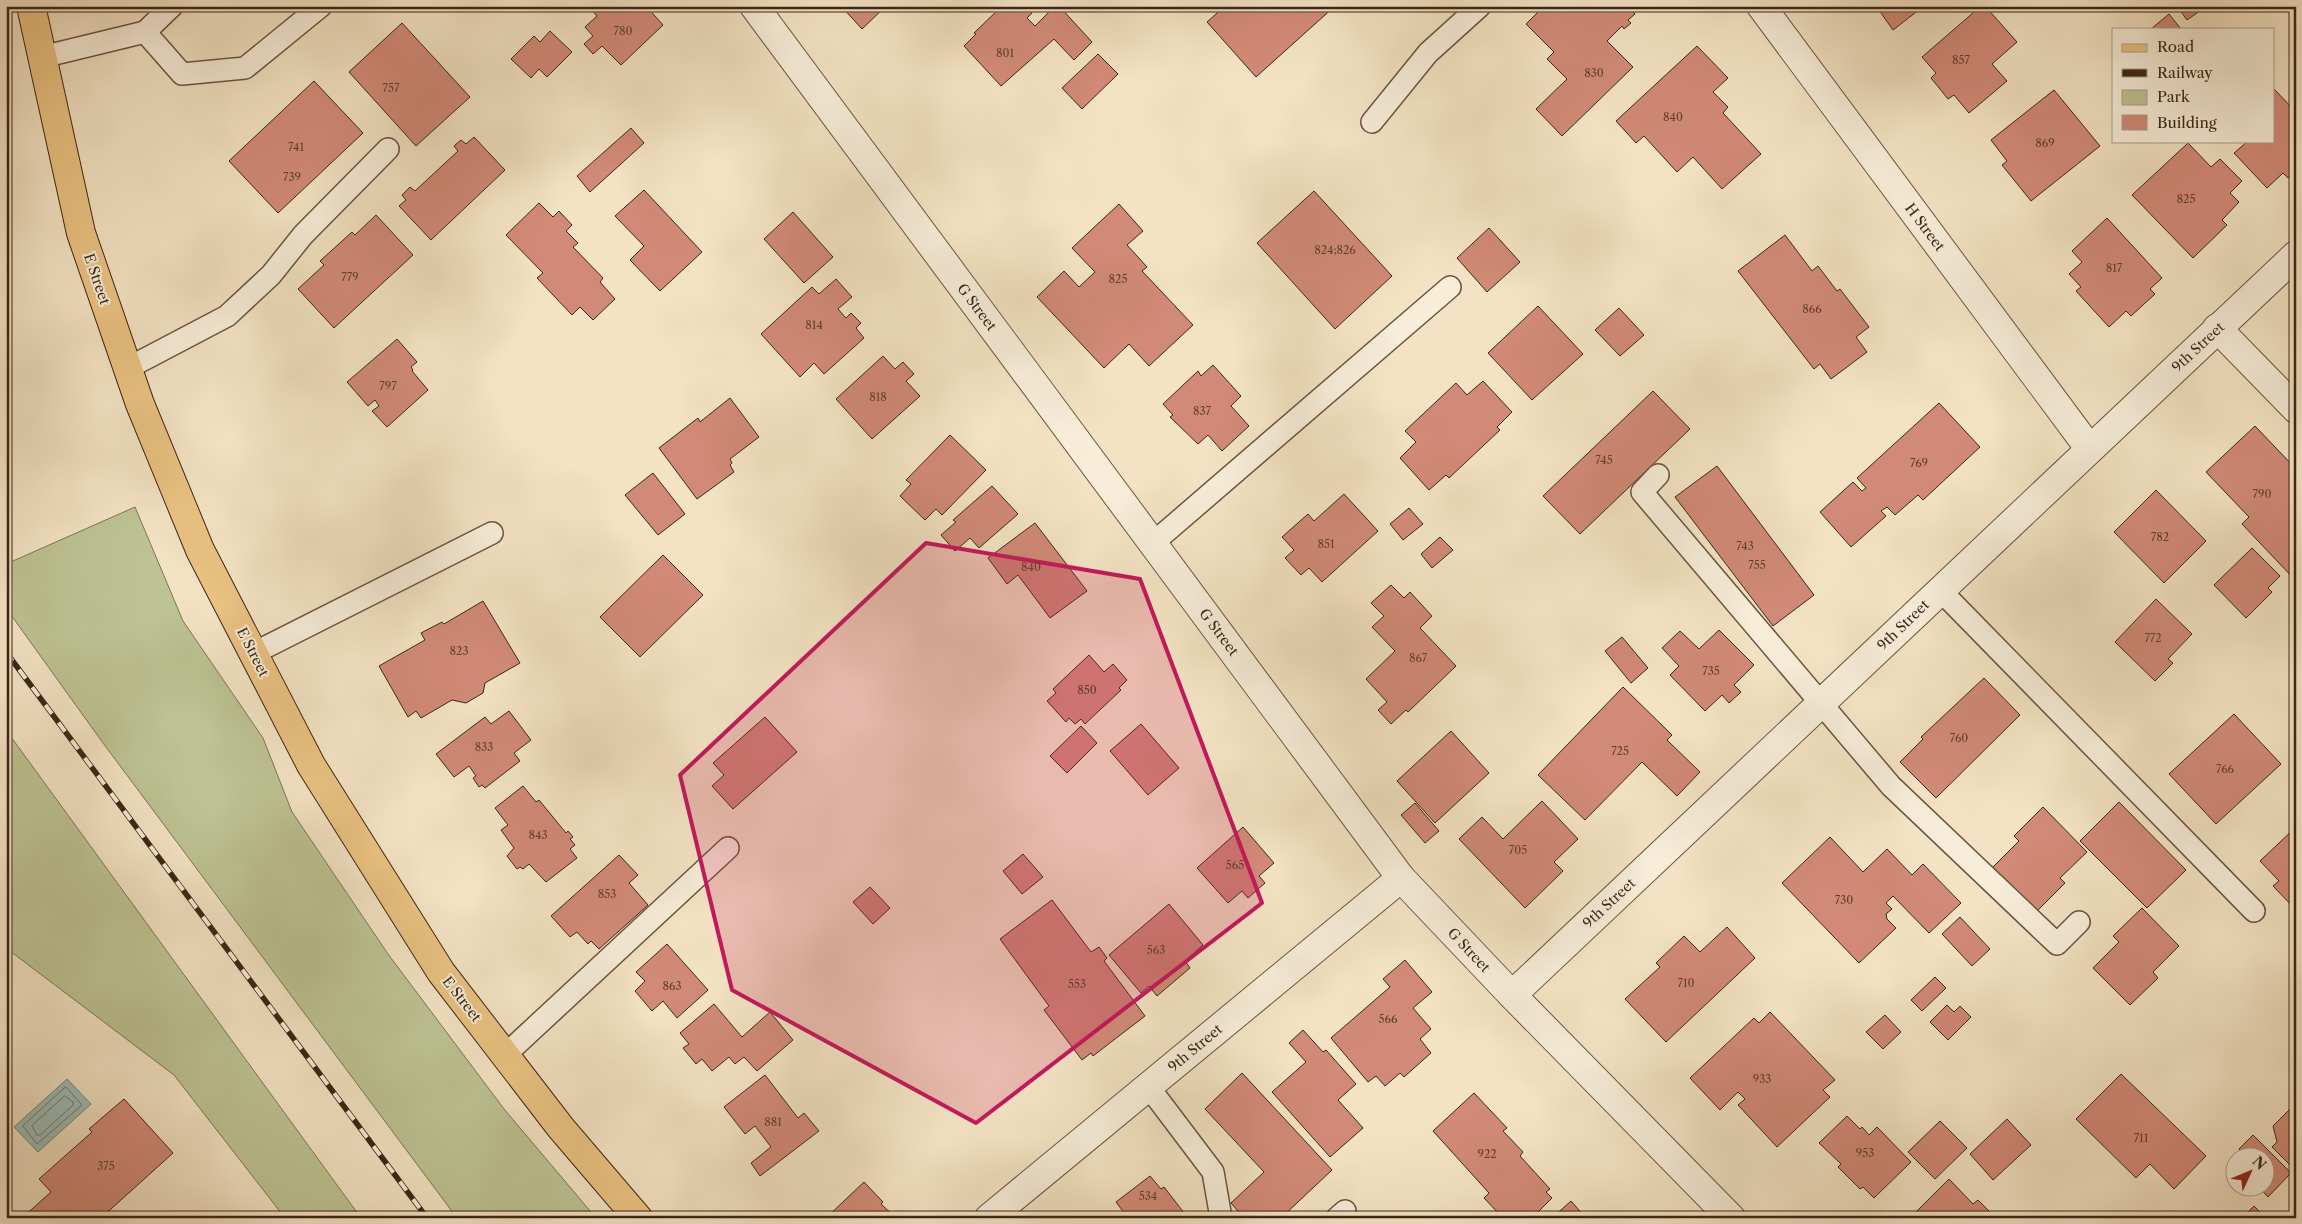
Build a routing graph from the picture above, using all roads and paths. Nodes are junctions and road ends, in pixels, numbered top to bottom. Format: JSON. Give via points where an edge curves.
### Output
{"nodes":[{"id":1,"x":30,"y":6,"type":"edge"},
{"id":2,"x":172,"y":6,"type":"edge"},
{"id":3,"x":321,"y":6,"type":"edge"},
{"id":4,"x":754,"y":6,"type":"edge"},
{"id":5,"x":1480,"y":6,"type":"edge"},
{"id":6,"x":1761,"y":6,"type":"edge"},
{"id":7,"x":145,"y":32,"type":"junction"},
{"id":8,"x":42,"y":58,"type":"junction"},
{"id":9,"x":1372,"y":122,"type":"dead end"},
{"id":10,"x":388,"y":149,"type":"dead end"},
{"id":11,"x":2296,"y":255,"type":"edge"},
{"id":12,"x":1450,"y":287,"type":"dead end"},
{"id":13,"x":2217,"y":328,"type":"junction"},
{"id":14,"x":128,"y":368,"type":"junction"},
{"id":15,"x":2296,"y":409,"type":"edge"},
{"id":16,"x":2089,"y":448,"type":"junction"},
{"id":17,"x":1658,"y":475,"type":"dead end"},
{"id":18,"x":492,"y":533,"type":"dead end"},
{"id":19,"x":1153,"y":543,"type":"junction"},
{"id":20,"x":1940,"y":590,"type":"junction"},
{"id":21,"x":254,"y":653,"type":"junction"},
{"id":22,"x":1821,"y":702,"type":"junction"},
{"id":23,"x":728,"y":848,"type":"dead end"},
{"id":24,"x":1401,"y":878,"type":"junction"},
{"id":25,"x":2254,"y":911,"type":"dead end"},
{"id":26,"x":2080,"y":922,"type":"dead end"},
{"id":27,"x":1512,"y":995,"type":"junction"},
{"id":28,"x":505,"y":1055,"type":"junction"},
{"id":29,"x":1148,"y":1086,"type":"junction"},
{"id":30,"x":1004,"y":1213,"type":"edge"},
{"id":31,"x":638,"y":1218,"type":"edge"},
{"id":32,"x":1221,"y":1218,"type":"edge"},
{"id":33,"x":1731,"y":1218,"type":"edge"}],
"edges":[{"from":1,"to":8,"type":"main road","name":"E Street"},
{"from":2,"to":7,"type":"lane"},
{"from":3,"to":7,"type":"lane","via":[[245,68],[182,74]]},
{"from":4,"to":19,"type":"street","name":"G Street"},
{"from":5,"to":9,"type":"lane","via":[[1428,53]]},
{"from":6,"to":16,"type":"street","name":"H Street"},
{"from":7,"to":8,"type":"lane"},
{"from":8,"to":14,"type":"main road","name":"E Street","via":[[81,233]]},
{"from":10,"to":14,"type":"lane","via":[[303,235],[271,275],[227,316]]},
{"from":11,"to":13,"type":"street","name":"9th Street"},
{"from":12,"to":19,"type":"lane"},
{"from":13,"to":15,"type":"street"},
{"from":13,"to":16,"type":"street","name":"9th Street"},
{"from":14,"to":21,"type":"main road","name":"E Street","via":[[200,550]]},
{"from":16,"to":20,"type":"street","name":"9th Street"},
{"from":17,"to":22,"type":"lane","via":[[1642,492]]},
{"from":18,"to":21,"type":"lane"},
{"from":19,"to":24,"type":"street","name":"G Street"},
{"from":20,"to":22,"type":"street","name":"9th Street"},
{"from":20,"to":25,"type":"lane"},
{"from":21,"to":28,"type":"main road","name":"E Street","via":[[311,765],[441,972]]},
{"from":22,"to":26,"type":"lane","via":[[1891,786],[2058,944]]},
{"from":22,"to":27,"type":"street","name":"9th Street"},
{"from":23,"to":28,"type":"lane"},
{"from":24,"to":27,"type":"street","name":"G Street"},
{"from":24,"to":29,"type":"street","name":"9th Street"},
{"from":27,"to":33,"type":"street","name":"G Street"},
{"from":28,"to":31,"type":"main road","name":"E Street","via":[[561,1128]]},
{"from":29,"to":30,"type":"street","name":"9th Street"},
{"from":29,"to":32,"type":"lane","via":[[1213,1172]]}]}
